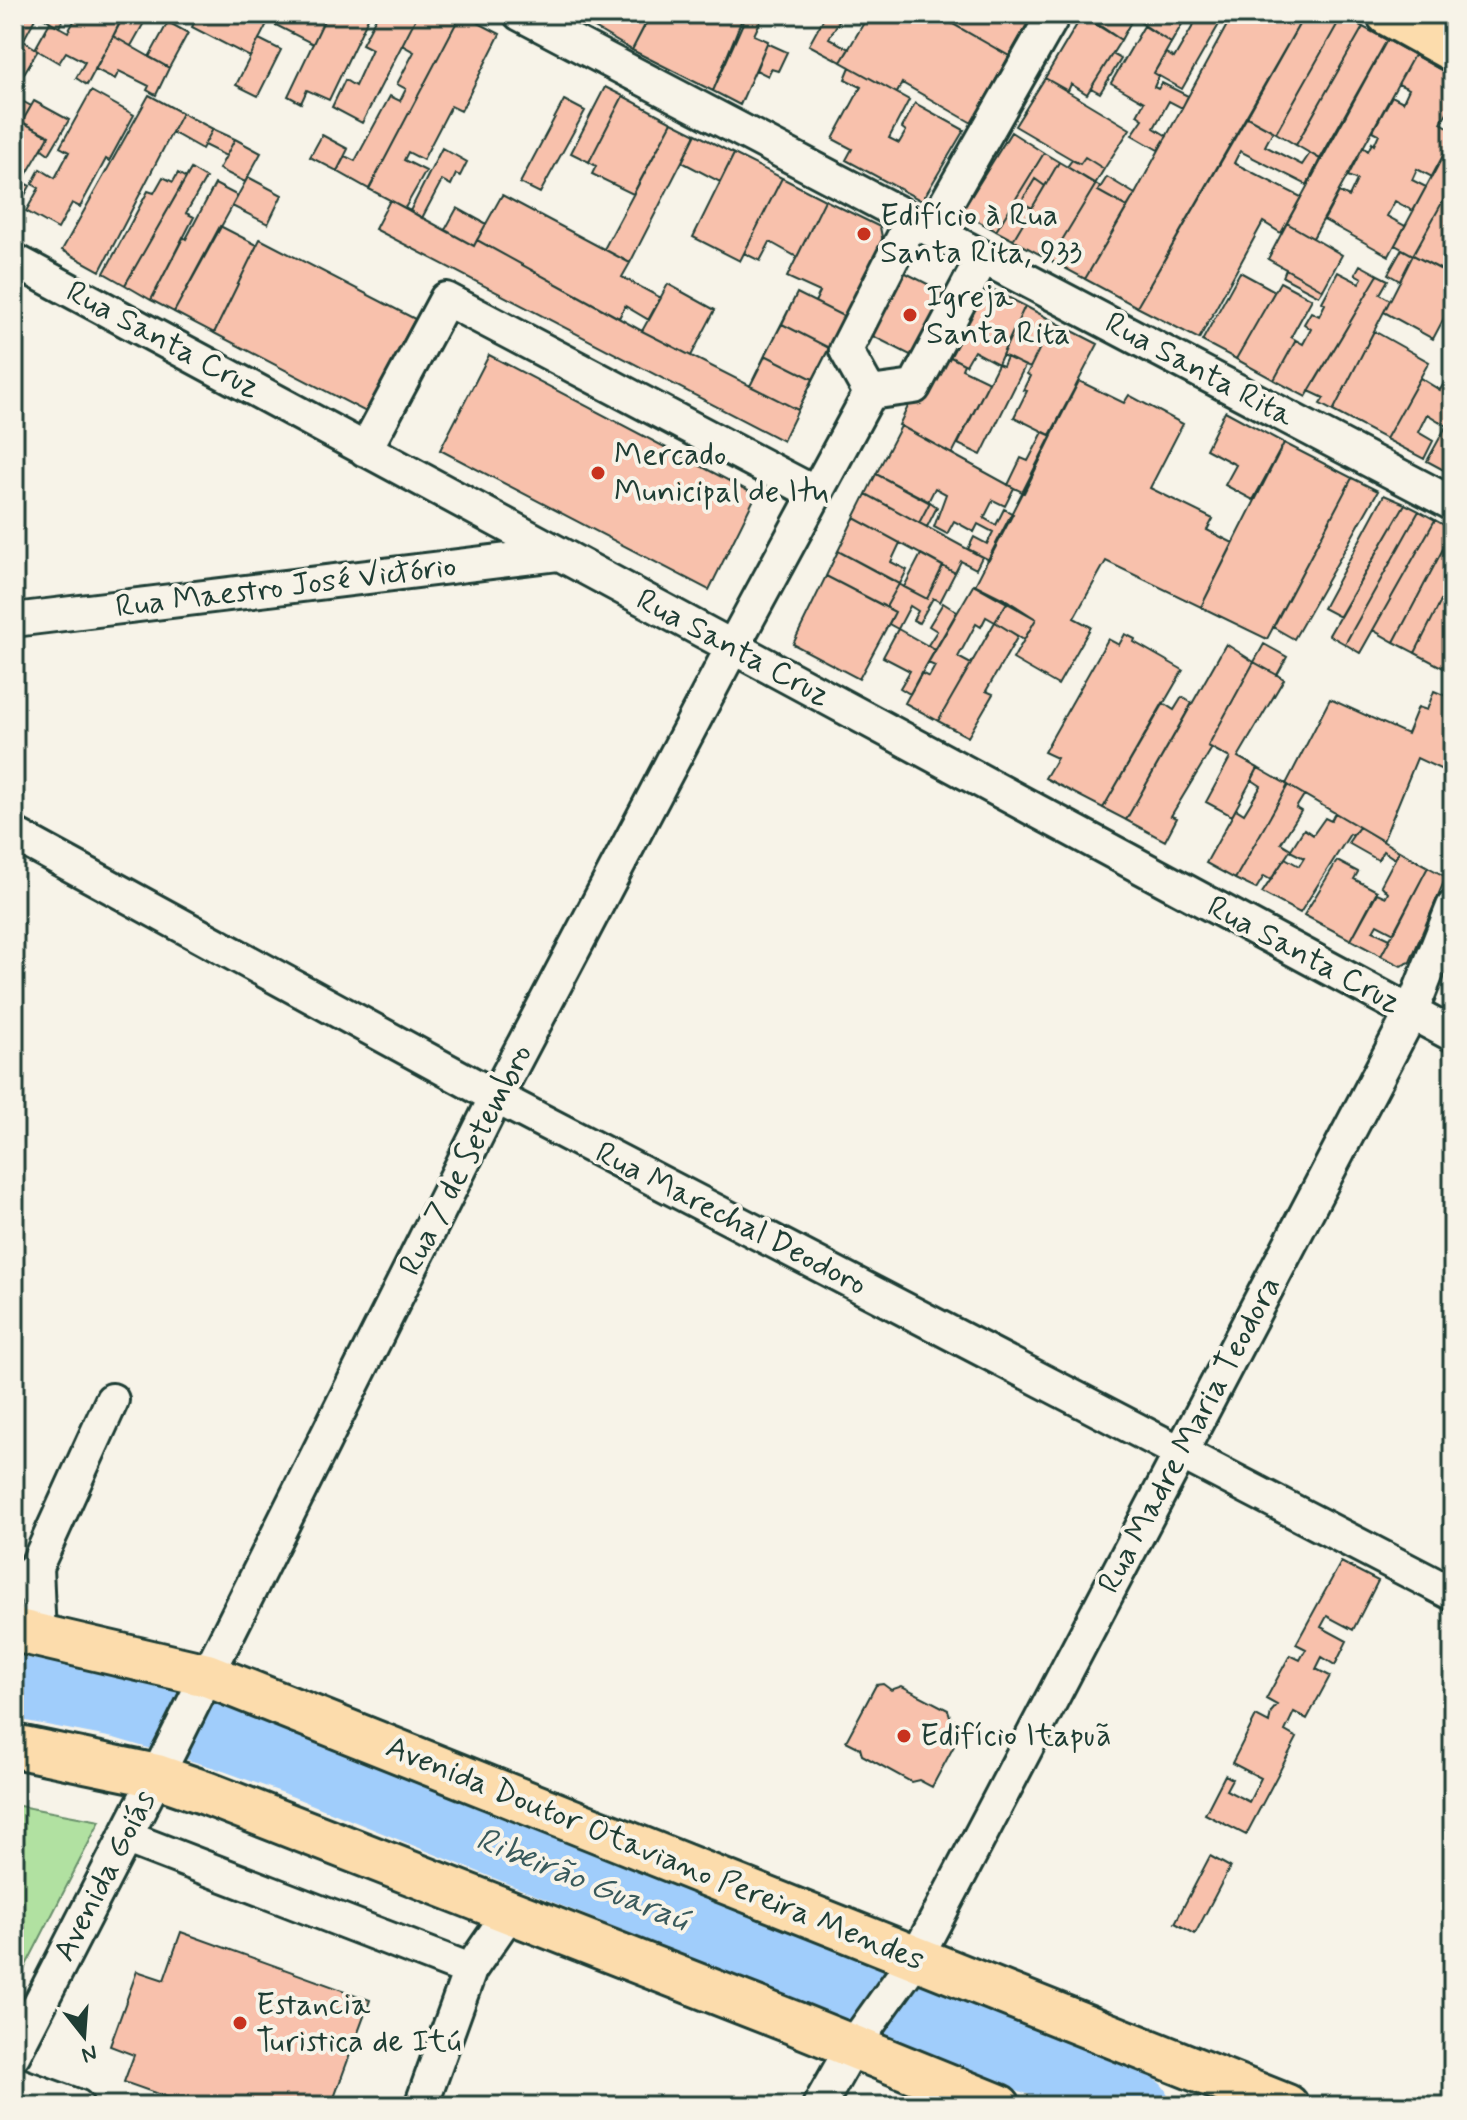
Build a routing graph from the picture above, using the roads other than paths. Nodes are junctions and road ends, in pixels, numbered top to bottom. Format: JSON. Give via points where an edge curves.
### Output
{"nodes":[{"id":1,"x":520,"y":14,"type":"edge"},
{"id":2,"x":1054,"y":14,"type":"edge"},
{"id":3,"x":1388,"y":14,"type":"edge"},
{"id":4,"x":1453,"y":50,"type":"edge"},
{"id":5,"x":922,"y":225,"type":"junction"},
{"id":6,"x":983,"y":257,"type":"junction"},
{"id":7,"x":14,"y":260,"type":"edge"},
{"id":8,"x":870,"y":393,"type":"junction"},
{"id":9,"x":365,"y":450,"type":"junction"},
{"id":10,"x":815,"y":493,"type":"junction"},
{"id":11,"x":1453,"y":504,"type":"edge"},
{"id":12,"x":558,"y":554,"type":"junction"},
{"id":13,"x":14,"y":620,"type":"edge"},
{"id":14,"x":732,"y":648,"type":"junction"},
{"id":15,"x":14,"y":834,"type":"edge"},
{"id":16,"x":1453,"y":907,"type":"edge"},
{"id":17,"x":1411,"y":1013,"type":"junction"},
{"id":18,"x":1453,"y":1035,"type":"edge"},
{"id":19,"x":496,"y":1097,"type":"junction"},
{"id":20,"x":112,"y":1400,"type":"dead end"},
{"id":21,"x":1180,"y":1453,"type":"junction"},
{"id":22,"x":25,"y":1576,"type":"edge"},
{"id":23,"x":1453,"y":1594,"type":"edge"},
{"id":24,"x":26,"y":1633,"type":"edge"},
{"id":25,"x":201,"y":1687,"type":"junction"},
{"id":26,"x":14,"y":1746,"type":"edge"},
{"id":27,"x":164,"y":1761,"type":"junction"},
{"id":28,"x":125,"y":1837,"type":"junction"},
{"id":29,"x":510,"y":1912,"type":"junction"},
{"id":30,"x":909,"y":1968,"type":"junction"},
{"id":31,"x":470,"y":1970,"type":"junction"},
{"id":32,"x":22,"y":2022,"type":"edge"},
{"id":33,"x":859,"y":2038,"type":"junction"},
{"id":34,"x":14,"y":2054,"type":"edge"},
{"id":35,"x":14,"y":2083,"type":"edge"},
{"id":36,"x":77,"y":2106,"type":"edge"},
{"id":37,"x":421,"y":2106,"type":"edge"},
{"id":38,"x":819,"y":2106,"type":"edge"},
{"id":39,"x":999,"y":2106,"type":"edge"},
{"id":40,"x":1287,"y":2106,"type":"edge"}],
"edges":[{"from":1,"to":5,"type":"street","name":"Rua Santa Rita"},
{"from":2,"to":5,"type":"street"},
{"from":3,"to":4,"type":"main road"},
{"from":5,"to":6,"type":"street","name":"Rua Santa Rita"},
{"from":5,"to":8,"type":"street","via":[[846,350]]},
{"from":6,"to":8,"type":"street","via":[[914,387]]},
{"from":6,"to":11,"type":"street","name":"Rua Santa Rita"},
{"from":7,"to":9,"type":"street","name":"Rua Santa Cruz"},
{"from":8,"to":10,"type":"street","name":"Rua 7 de Setembro"},
{"from":9,"to":10,"type":"street","via":[[446,299]]},
{"from":9,"to":12,"type":"street","name":"Rua Santa Cruz"},
{"from":10,"to":14,"type":"street","name":"Rua 7 de Setembro"},
{"from":12,"to":13,"type":"street","name":"Rua Maestro José Victório"},
{"from":12,"to":14,"type":"street","name":"Rua Santa Cruz"},
{"from":14,"to":17,"type":"street","name":"Rua Santa Cruz"},
{"from":14,"to":19,"type":"street","name":"Rua 7 de Setembro"},
{"from":15,"to":19,"type":"street","name":"Rua Marechal Deodoro"},
{"from":16,"to":17,"type":"street","name":"Rua Madre Maria Teodora"},
{"from":17,"to":18,"type":"street","name":"Rua Santa Cruz"},
{"from":17,"to":21,"type":"street","name":"Rua Madre Maria Teodora"},
{"from":19,"to":21,"type":"street","name":"Rua Marechal Deodoro"},
{"from":19,"to":25,"type":"street","name":"Rua 7 de Setembro"},
{"from":20,"to":22,"type":"street"},
{"from":21,"to":23,"type":"street","name":"Rua Marechal Deodoro"},
{"from":21,"to":30,"type":"street","name":"Rua Madre Maria Teodora"},
{"from":22,"to":24,"type":"street"},
{"from":24,"to":25,"type":"main road","name":"Avenida Doutor Otaviano Pereira Mendes"},
{"from":25,"to":27,"type":"street","name":"Avenida Goiás"},
{"from":25,"to":30,"type":"main road","name":"Avenida Doutor Otaviano Pereira Mendes"},
{"from":26,"to":27,"type":"main road"},
{"from":27,"to":28,"type":"street","name":"Avenida Goiás"},
{"from":27,"to":29,"type":"main road"},
{"from":28,"to":31,"type":"street"},
{"from":28,"to":32,"type":"street","name":"Avenida Goiás"},
{"from":29,"to":31,"type":"street"},
{"from":29,"to":33,"type":"main road"},
{"from":30,"to":33,"type":"street","name":"Rua Madre Maria Teodora"},
{"from":30,"to":40,"type":"main road","name":"Avenida Doutor Otaviano Pereira Mendes"},
{"from":31,"to":37,"type":"street"},
{"from":32,"to":34,"type":"street","name":"Avenida Goiás"},
{"from":33,"to":38,"type":"street"},
{"from":33,"to":39,"type":"main road"},
{"from":35,"to":36,"type":"street"}]}
